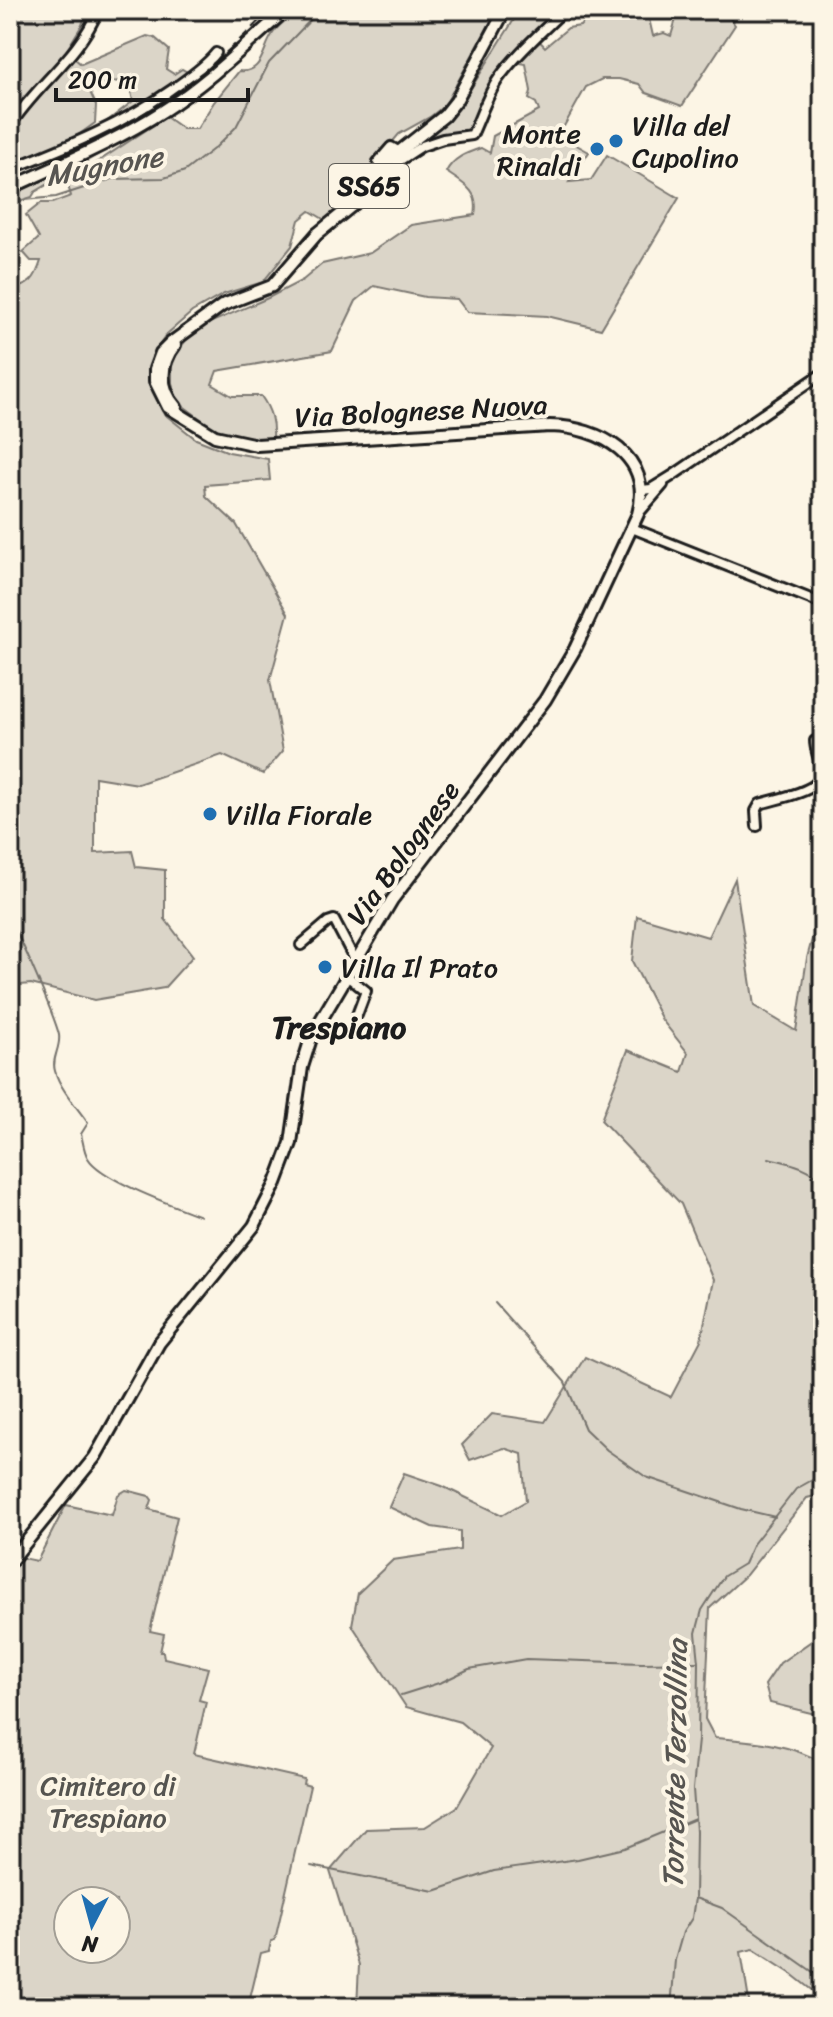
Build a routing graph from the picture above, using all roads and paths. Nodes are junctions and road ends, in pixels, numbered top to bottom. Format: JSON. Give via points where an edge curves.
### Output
{"nodes":[{"id":1,"x":98,"y":10,"type":"edge"},
{"id":2,"x":286,"y":10,"type":"edge"},
{"id":3,"x":505,"y":10,"type":"edge"},
{"id":4,"x":564,"y":10,"type":"edge"},
{"id":5,"x":216,"y":53,"type":"dead end"},
{"id":6,"x":10,"y":126,"type":"edge"},
{"id":7,"x":394,"y":155,"type":"junction"},
{"id":8,"x":10,"y":169,"type":"edge"},
{"id":9,"x":10,"y":188,"type":"edge"},
{"id":10,"x":823,"y":373,"type":"edge"},
{"id":11,"x":647,"y":493,"type":"junction"},
{"id":12,"x":632,"y":528,"type":"junction"},
{"id":13,"x":823,"y":604,"type":"edge"},
{"id":14,"x":823,"y":737,"type":"edge"},
{"id":15,"x":757,"y":826,"type":"dead end"},
{"id":16,"x":301,"y":945,"type":"dead end"},
{"id":17,"x":356,"y":962,"type":"junction"},
{"id":18,"x":347,"y":976,"type":"junction"},
{"id":19,"x":357,"y":1015,"type":"dead end"},
{"id":20,"x":10,"y":1562,"type":"edge"}],
"edges":[{"from":1,"to":6,"type":"street","via":[[83,40]]},
{"from":2,"to":9,"type":"main road","via":[[161,112]]},
{"from":3,"to":7,"type":"main road","name":"Via Bolognese Nuova","number":"SS65","via":[[456,101]]},
{"from":4,"to":7,"type":"street","via":[[499,78],[472,135],[422,146],[399,161]]},
{"from":5,"to":8,"type":"street","via":[[134,115]]},
{"from":7,"to":11,"type":"main road","name":"Via Bolognese Nuova","number":"SS65","via":[[354,204],[317,234],[272,286],[223,305],[196,324],[169,354],[163,372],[171,401],[200,429],[257,445],[566,427],[617,447]]},
{"from":10,"to":11,"type":"street"},
{"from":11,"to":12,"type":"main road","name":"Via Bolognese"},
{"from":12,"to":13,"type":"street"},
{"from":12,"to":17,"type":"main road","name":"Via Bolognese","via":[[545,700],[392,900]]},
{"from":14,"to":15,"type":"street","via":[[815,741],[822,775],[818,782],[799,794],[760,804]]},
{"from":16,"to":17,"type":"street","via":[[334,920]]},
{"from":17,"to":18,"type":"main road","name":"Via Bolognese"},
{"from":18,"to":19,"type":"street","via":[[366,991]]},
{"from":18,"to":20,"type":"main road","name":"Via Bolognese","via":[[307,1047],[291,1143],[254,1226],[159,1343],[95,1457]]}]}
